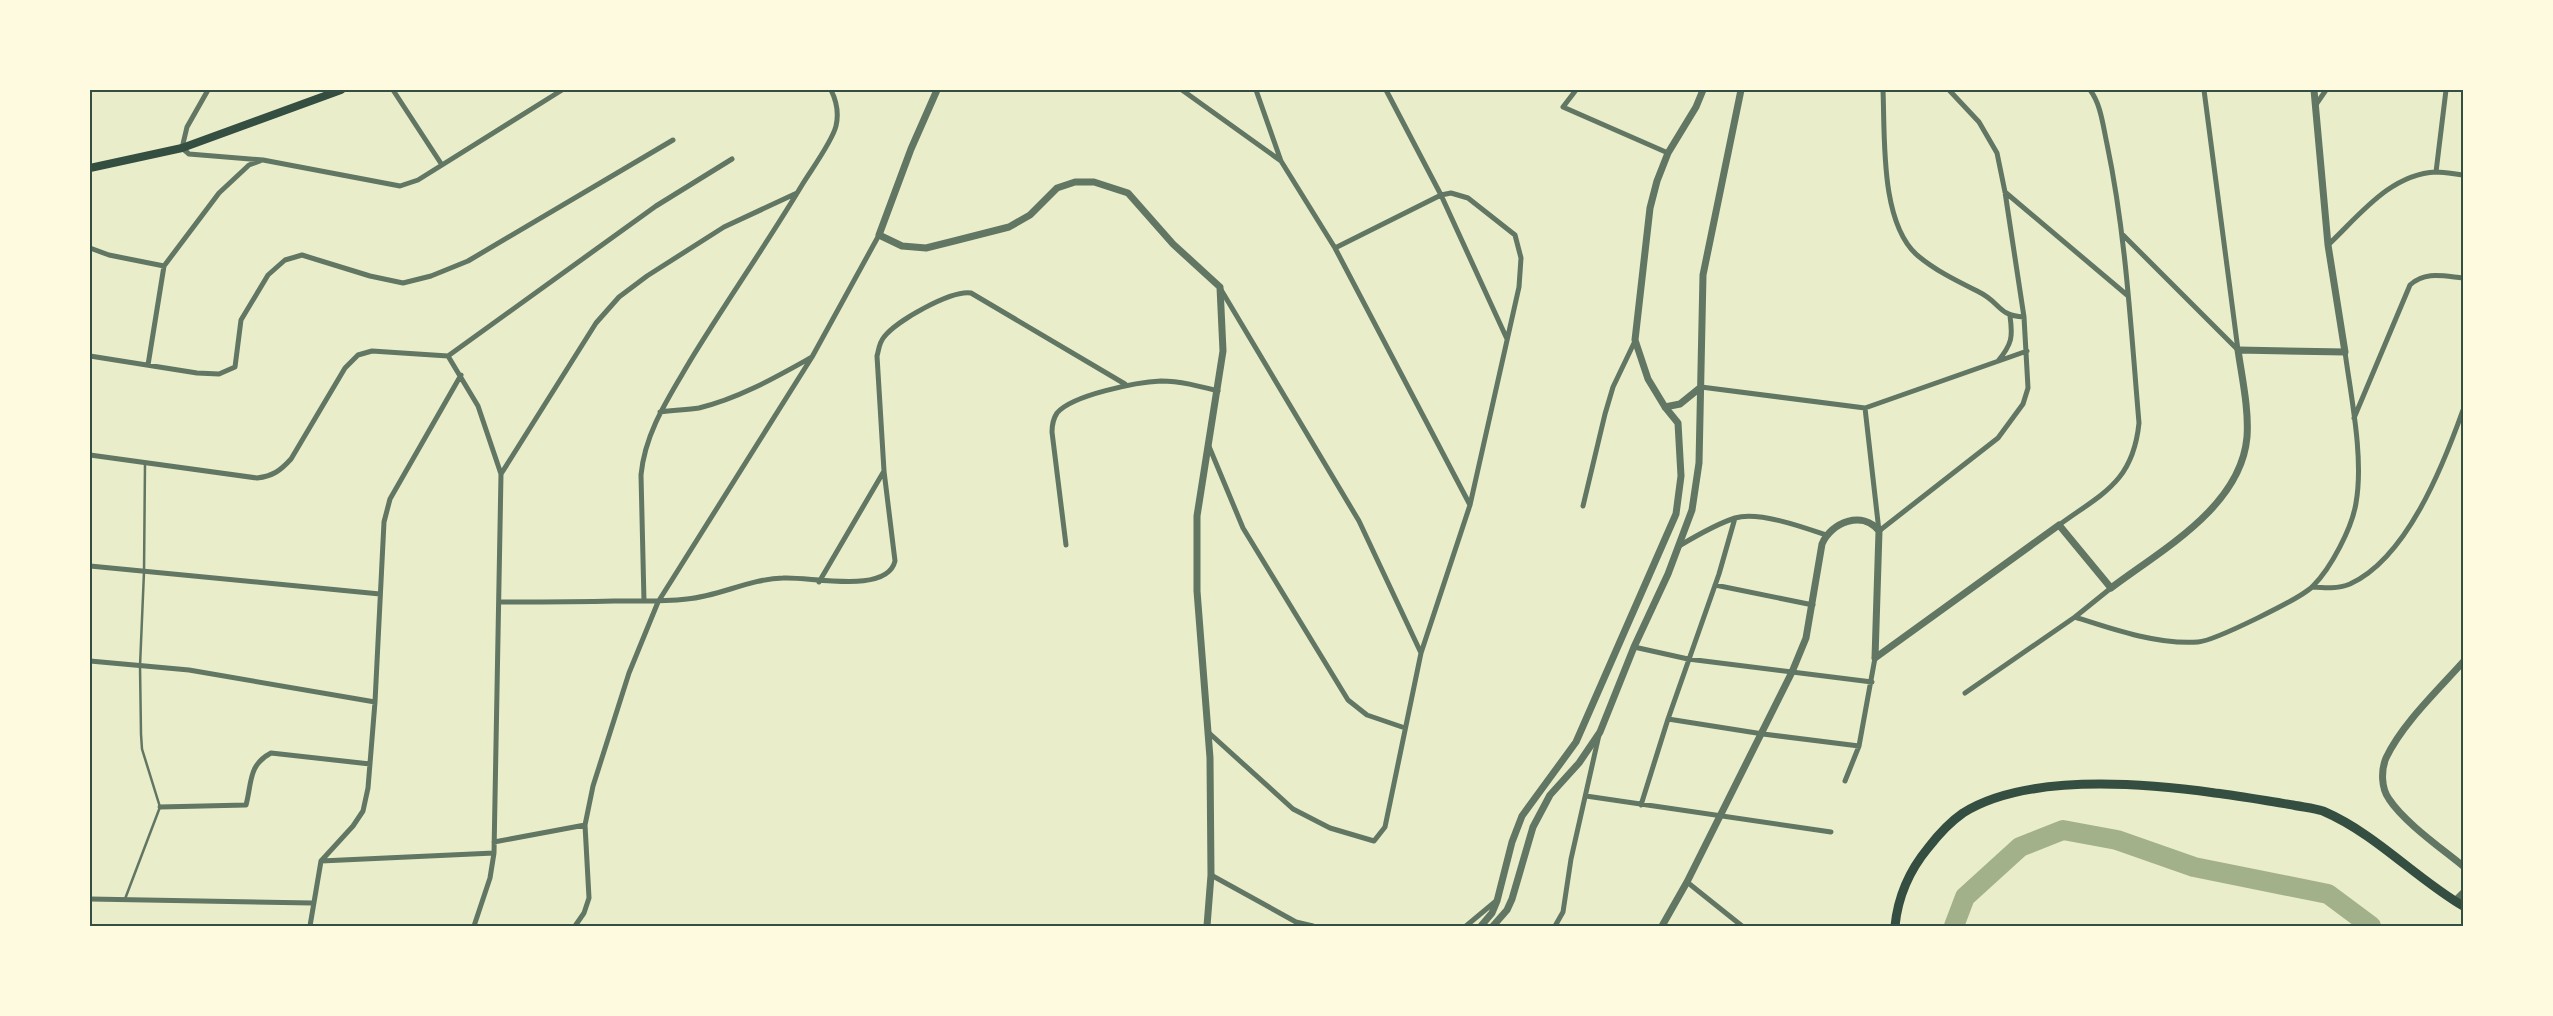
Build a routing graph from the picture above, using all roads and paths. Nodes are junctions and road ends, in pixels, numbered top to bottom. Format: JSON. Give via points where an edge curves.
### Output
{"nodes":[{"id":1,"x":208,"y":90,"type":"edge"},
{"id":2,"x":341,"y":90,"type":"edge"},
{"id":3,"x":393,"y":90,"type":"edge"},
{"id":4,"x":562,"y":90,"type":"edge"},
{"id":5,"x":831,"y":90,"type":"edge"},
{"id":6,"x":936,"y":90,"type":"edge"},
{"id":7,"x":1182,"y":90,"type":"edge"},
{"id":8,"x":1256,"y":90,"type":"edge"},
{"id":9,"x":1386,"y":90,"type":"edge"},
{"id":10,"x":1576,"y":90,"type":"edge"},
{"id":11,"x":1703,"y":90,"type":"edge"},
{"id":12,"x":1741,"y":90,"type":"edge"},
{"id":13,"x":1884,"y":90,"type":"edge"},
{"id":14,"x":1949,"y":90,"type":"edge"},
{"id":15,"x":2090,"y":90,"type":"edge"},
{"id":16,"x":2204,"y":90,"type":"edge"},
{"id":17,"x":2314,"y":90,"type":"edge"},
{"id":18,"x":2326,"y":90,"type":"edge"},
{"id":19,"x":2446,"y":90,"type":"edge"},
{"id":20,"x":2314,"y":107,"type":"junction"},
{"id":21,"x":673,"y":140,"type":"dead end"},
{"id":22,"x":182,"y":148,"type":"junction"},
{"id":23,"x":1668,"y":152,"type":"junction"},
{"id":24,"x":263,"y":160,"type":"junction"},
{"id":25,"x":732,"y":160,"type":"dead end"},
{"id":26,"x":1281,"y":161,"type":"junction"},
{"id":27,"x":442,"y":166,"type":"junction"},
{"id":28,"x":90,"y":168,"type":"edge"},
{"id":29,"x":2436,"y":172,"type":"junction"},
{"id":30,"x":2463,"y":175,"type":"edge"},
{"id":31,"x":2005,"y":192,"type":"junction"},
{"id":32,"x":797,"y":193,"type":"junction"},
{"id":33,"x":1441,"y":195,"type":"junction"},
{"id":34,"x":879,"y":235,"type":"junction"},
{"id":35,"x":2122,"y":235,"type":"junction"},
{"id":36,"x":2328,"y":245,"type":"junction"},
{"id":37,"x":90,"y":248,"type":"edge"},
{"id":38,"x":1335,"y":248,"type":"junction"},
{"id":39,"x":164,"y":266,"type":"junction"},
{"id":40,"x":2463,"y":278,"type":"edge"},
{"id":41,"x":1220,"y":287,"type":"junction"},
{"id":42,"x":2128,"y":295,"type":"junction"},
{"id":43,"x":2010,"y":316,"type":"junction"},
{"id":44,"x":2024,"y":317,"type":"junction"},
{"id":45,"x":1508,"y":340,"type":"junction"},
{"id":46,"x":1635,"y":340,"type":"junction"},
{"id":47,"x":2238,"y":350,"type":"junction"},
{"id":48,"x":2027,"y":351,"type":"junction"},
{"id":49,"x":2345,"y":352,"type":"junction"},
{"id":50,"x":90,"y":356,"type":"edge"},
{"id":51,"x":448,"y":356,"type":"junction"},
{"id":52,"x":812,"y":357,"type":"junction"},
{"id":53,"x":1998,"y":361,"type":"junction"},
{"id":54,"x":148,"y":364,"type":"junction"},
{"id":55,"x":461,"y":375,"type":"junction"},
{"id":56,"x":1125,"y":384,"type":"junction"},
{"id":57,"x":1701,"y":387,"type":"junction"},
{"id":58,"x":1218,"y":391,"type":"junction"},
{"id":59,"x":1665,"y":408,"type":"junction"},
{"id":60,"x":1865,"y":408,"type":"junction"},
{"id":61,"x":2463,"y":410,"type":"edge"},
{"id":62,"x":660,"y":412,"type":"junction"},
{"id":63,"x":2354,"y":418,"type":"junction"},
{"id":64,"x":1208,"y":443,"type":"junction"},
{"id":65,"x":90,"y":454,"type":"edge"},
{"id":66,"x":146,"y":462,"type":"junction"},
{"id":67,"x":884,"y":471,"type":"junction"},
{"id":68,"x":501,"y":474,"type":"junction"},
{"id":69,"x":1470,"y":505,"type":"junction"},
{"id":70,"x":1583,"y":506,"type":"dead end"},
{"id":71,"x":1735,"y":518,"type":"junction"},
{"id":72,"x":2058,"y":525,"type":"junction"},
{"id":73,"x":1879,"y":531,"type":"junction"},
{"id":74,"x":1826,"y":535,"type":"junction"},
{"id":75,"x":1066,"y":545,"type":"dead end"},
{"id":76,"x":1678,"y":546,"type":"junction"},
{"id":77,"x":90,"y":566,"type":"edge"},
{"id":78,"x":144,"y":572,"type":"junction"},
{"id":79,"x":819,"y":582,"type":"junction"},
{"id":80,"x":1715,"y":585,"type":"junction"},
{"id":81,"x":2312,"y":587,"type":"junction"},
{"id":82,"x":2111,"y":588,"type":"junction"},
{"id":83,"x":380,"y":594,"type":"junction"},
{"id":84,"x":644,"y":601,"type":"junction"},
{"id":85,"x":500,"y":602,"type":"junction"},
{"id":86,"x":658,"y":602,"type":"junction"},
{"id":87,"x":1813,"y":605,"type":"junction"},
{"id":88,"x":2075,"y":618,"type":"junction"},
{"id":89,"x":1634,"y":647,"type":"junction"},
{"id":90,"x":1421,"y":654,"type":"junction"},
{"id":91,"x":1875,"y":658,"type":"junction"},
{"id":92,"x":1688,"y":659,"type":"junction"},
{"id":93,"x":90,"y":661,"type":"edge"},
{"id":94,"x":2463,"y":662,"type":"edge"},
{"id":95,"x":140,"y":666,"type":"junction"},
{"id":96,"x":1792,"y":672,"type":"junction"},
{"id":97,"x":1872,"y":682,"type":"junction"},
{"id":98,"x":1965,"y":693,"type":"dead end"},
{"id":99,"x":375,"y":702,"type":"junction"},
{"id":100,"x":1592,"y":709,"type":"junction"},
{"id":101,"x":1605,"y":717,"type":"junction"},
{"id":102,"x":1668,"y":719,"type":"junction"},
{"id":103,"x":1405,"y":728,"type":"junction"},
{"id":104,"x":1208,"y":732,"type":"junction"},
{"id":105,"x":1600,"y":732,"type":"junction"},
{"id":106,"x":1763,"y":734,"type":"junction"},
{"id":107,"x":1579,"y":735,"type":"junction"},
{"id":108,"x":1596,"y":740,"type":"junction"},
{"id":109,"x":1859,"y":746,"type":"junction"},
{"id":110,"x":370,"y":764,"type":"junction"},
{"id":111,"x":1845,"y":781,"type":"dead end"},
{"id":112,"x":1586,"y":796,"type":"junction"},
{"id":113,"x":1641,"y":805,"type":"junction"},
{"id":114,"x":160,"y":807,"type":"junction"},
{"id":115,"x":1720,"y":818,"type":"junction"},
{"id":116,"x":585,"y":825,"type":"junction"},
{"id":117,"x":1831,"y":832,"type":"dead end"},
{"id":118,"x":494,"y":842,"type":"junction"},
{"id":119,"x":494,"y":853,"type":"junction"},
{"id":120,"x":321,"y":861,"type":"junction"},
{"id":121,"x":2463,"y":866,"type":"edge"},
{"id":122,"x":1211,"y":875,"type":"junction"},
{"id":123,"x":1688,"y":882,"type":"junction"},
{"id":124,"x":2463,"y":892,"type":"edge"},
{"id":125,"x":90,"y":899,"type":"edge"},
{"id":126,"x":125,"y":899,"type":"junction"},
{"id":127,"x":1496,"y":900,"type":"junction"},
{"id":128,"x":312,"y":903,"type":"junction"},
{"id":129,"x":1511,"y":903,"type":"junction"},
{"id":130,"x":2459,"y":904,"type":"edge"},
{"id":131,"x":1296,"y":924,"type":"edge"},
{"id":132,"x":310,"y":926,"type":"edge"},
{"id":133,"x":474,"y":926,"type":"edge"},
{"id":134,"x":575,"y":926,"type":"edge"},
{"id":135,"x":1207,"y":926,"type":"edge"},
{"id":136,"x":1313,"y":926,"type":"edge"},
{"id":137,"x":1466,"y":926,"type":"edge"},
{"id":138,"x":1482,"y":926,"type":"edge"},
{"id":139,"x":1493,"y":926,"type":"edge"},
{"id":140,"x":1555,"y":926,"type":"edge"},
{"id":141,"x":1662,"y":926,"type":"edge"},
{"id":142,"x":1742,"y":926,"type":"edge"},
{"id":143,"x":1895,"y":926,"type":"edge"}],
"edges":[{"from":1,"to":22,"type":"street","via":[[187,127]]},
{"from":2,"to":22,"type":"main road"},
{"from":3,"to":27,"type":"street"},
{"from":4,"to":27,"type":"street"},
{"from":5,"to":32,"type":"street","via":[[838,112],[836,128]]},
{"from":6,"to":34,"type":"street"},
{"from":7,"to":26,"type":"street"},
{"from":8,"to":26,"type":"street"},
{"from":9,"to":33,"type":"street"},
{"from":10,"to":23,"type":"street","via":[[1563,107]]},
{"from":11,"to":23,"type":"street"},
{"from":12,"to":57,"type":"street","via":[[1703,275]]},
{"from":13,"to":43,"type":"street","via":[[1889,200],[1897,228],[1915,253],[1945,276],[1984,294]]},
{"from":14,"to":31,"type":"street","via":[[1979,122],[1997,153]]},
{"from":15,"to":35,"type":"street","via":[[2102,120]]},
{"from":16,"to":47,"type":"street"},
{"from":17,"to":20,"type":"street"},
{"from":18,"to":20,"type":"street"},
{"from":19,"to":29,"type":"street"},
{"from":20,"to":36,"type":"street"},
{"from":21,"to":54,"type":"street","via":[[468,261],[431,276],[403,283],[302,255],[285,260],[268,275],[241,320],[236,367],[219,374]]},
{"from":22,"to":24,"type":"street","via":[[197,156]]},
{"from":22,"to":28,"type":"main road"},
{"from":23,"to":46,"type":"street","via":[[1650,208]]},
{"from":24,"to":27,"type":"street","via":[[400,186]]},
{"from":24,"to":39,"type":"street","via":[[249,165],[219,193]]},
{"from":25,"to":51,"type":"street","via":[[656,206]]},
{"from":26,"to":38,"type":"street"},
{"from":29,"to":30,"type":"street"},
{"from":29,"to":36,"type":"street","via":[[2403,180],[2388,189]]},
{"from":31,"to":42,"type":"street"},
{"from":31,"to":44,"type":"street"},
{"from":32,"to":62,"type":"street"},
{"from":32,"to":68,"type":"street","via":[[724,227],[619,297],[596,323]]},
{"from":33,"to":38,"type":"street"},
{"from":33,"to":45,"type":"street"},
{"from":33,"to":45,"type":"street","via":[[1451,193],[1468,198],[1514,235],[1519,246],[1521,274]]},
{"from":34,"to":41,"type":"street","via":[[902,246],[926,248],[1009,227],[1030,215],[1057,188],[1074,182],[1094,182],[1128,193],[1173,244]]},
{"from":34,"to":52,"type":"street"},
{"from":35,"to":42,"type":"street"},
{"from":35,"to":47,"type":"street"},
{"from":36,"to":49,"type":"street"},
{"from":37,"to":39,"type":"street"},
{"from":38,"to":69,"type":"street"},
{"from":39,"to":54,"type":"street"},
{"from":40,"to":63,"type":"street","via":[[2432,274],[2410,285]]},
{"from":41,"to":58,"type":"street","via":[[1223,351]]},
{"from":41,"to":90,"type":"street","via":[[1359,521]]},
{"from":42,"to":72,"type":"street","via":[[2139,423],[2134,453],[2125,473]]},
{"from":43,"to":44,"type":"street"},
{"from":43,"to":53,"type":"street","via":[[2012,335],[2008,349]]},
{"from":44,"to":48,"type":"street"},
{"from":45,"to":69,"type":"street"},
{"from":46,"to":59,"type":"street","via":[[1648,379]]},
{"from":46,"to":70,"type":"street","via":[[1604,414]]},
{"from":47,"to":49,"type":"street"},
{"from":47,"to":82,"type":"street","via":[[2247,436],[2244,456],[2236,475],[2226,493],[2203,518]]},
{"from":48,"to":53,"type":"street"},
{"from":48,"to":73,"type":"street","via":[[2028,388],[2023,404],[1998,438]]},
{"from":49,"to":63,"type":"street"},
{"from":50,"to":54,"type":"street"},
{"from":51,"to":55,"type":"street"},
{"from":51,"to":66,"type":"street","via":[[372,351],[358,355],[345,368],[280,472],[257,478]]},
{"from":52,"to":62,"type":"street","via":[[758,387],[724,400],[697,408]]},
{"from":52,"to":86,"type":"street"},
{"from":53,"to":60,"type":"street"},
{"from":55,"to":68,"type":"street","via":[[478,406]]},
{"from":55,"to":83,"type":"street","via":[[390,499],[384,522]]},
{"from":56,"to":58,"type":"street","via":[[1162,381]]},
{"from":56,"to":67,"type":"street","via":[[971,293],[952,295],[904,321],[885,335],[879,344]]},
{"from":56,"to":75,"type":"street","via":[[1064,406],[1052,423]]},
{"from":57,"to":59,"type":"street","via":[[1680,404]]},
{"from":57,"to":60,"type":"street"},
{"from":57,"to":76,"type":"street","via":[[1699,462],[1692,510]]},
{"from":58,"to":64,"type":"street"},
{"from":59,"to":100,"type":"street","via":[[1678,423],[1681,476],[1676,514]]},
{"from":60,"to":73,"type":"street"},
{"from":61,"to":81,"type":"street","via":[[2412,523],[2388,556],[2349,584],[2334,588]]},
{"from":62,"to":84,"type":"street","via":[[643,458],[641,475]]},
{"from":63,"to":81,"type":"street","via":[[2356,503],[2340,546]]},
{"from":64,"to":103,"type":"street","via":[[1243,528],[1348,700],[1367,715]]},
{"from":64,"to":104,"type":"street","via":[[1197,516],[1197,591]]},
{"from":65,"to":66,"type":"street"},
{"from":66,"to":78,"type":"lane"},
{"from":67,"to":79,"type":"street"},
{"from":67,"to":79,"type":"street","via":[[895,561],[893,569],[881,577]]},
{"from":68,"to":85,"type":"street"},
{"from":69,"to":90,"type":"street"},
{"from":71,"to":74,"type":"street","via":[[1763,518]]},
{"from":71,"to":76,"type":"street"},
{"from":71,"to":80,"type":"street"},
{"from":72,"to":82,"type":"street"},
{"from":72,"to":91,"type":"street"},
{"from":73,"to":74,"type":"street","via":[[1873,523],[1862,519],[1833,527]]},
{"from":73,"to":91,"type":"street"},
{"from":74,"to":87,"type":"street"},
{"from":76,"to":89,"type":"street"},
{"from":77,"to":78,"type":"street"},
{"from":78,"to":83,"type":"street"},
{"from":78,"to":95,"type":"lane"},
{"from":79,"to":86,"type":"street","via":[[784,577],[759,580],[689,599]]},
{"from":80,"to":87,"type":"street"},
{"from":80,"to":92,"type":"street"},
{"from":81,"to":88,"type":"street","via":[[2218,637],[2198,642],[2120,632]]},
{"from":82,"to":88,"type":"street"},
{"from":83,"to":99,"type":"street"},
{"from":84,"to":85,"type":"street"},
{"from":84,"to":86,"type":"street"},
{"from":85,"to":118,"type":"street"},
{"from":86,"to":116,"type":"street","via":[[629,673],[593,786]]},
{"from":87,"to":96,"type":"street","via":[[1806,638]]},
{"from":88,"to":98,"type":"street"},
{"from":89,"to":92,"type":"street"},
{"from":89,"to":101,"type":"street"},
{"from":90,"to":103,"type":"street"},
{"from":91,"to":97,"type":"street"},
{"from":92,"to":96,"type":"street"},
{"from":92,"to":102,"type":"street"},
{"from":93,"to":95,"type":"street"},
{"from":94,"to":121,"type":"street","via":[[2409,725],[2386,758],[2383,770],[2388,798],[2400,813]]},
{"from":95,"to":99,"type":"street","via":[[189,670]]},
{"from":95,"to":114,"type":"lane","via":[[142,749]]},
{"from":96,"to":97,"type":"street"},
{"from":96,"to":106,"type":"street"},
{"from":97,"to":109,"type":"street"},
{"from":99,"to":110,"type":"street"},
{"from":100,"to":101,"type":"street","via":[[1603,706]]},
{"from":100,"to":107,"type":"street"},
{"from":101,"to":105,"type":"street"},
{"from":102,"to":106,"type":"street"},
{"from":102,"to":113,"type":"street"},
{"from":103,"to":104,"type":"street","via":[[1385,827],[1374,841],[1330,828],[1293,809]]},
{"from":104,"to":122,"type":"street"},
{"from":105,"to":108,"type":"street"},
{"from":105,"to":112,"type":"street"},
{"from":106,"to":109,"type":"street"},
{"from":106,"to":115,"type":"street"},
{"from":107,"to":108,"type":"street","via":[[1586,746]]},
{"from":107,"to":127,"type":"street","via":[[1522,816]]},
{"from":108,"to":129,"type":"street","via":[[1550,795],[1533,827]]},
{"from":109,"to":111,"type":"street"},
{"from":110,"to":114,"type":"street","via":[[271,752],[254,766],[246,805]]},
{"from":110,"to":120,"type":"street","via":[[362,811],[353,826]]},
{"from":112,"to":113,"type":"street"},
{"from":112,"to":140,"type":"street","via":[[1570,859],[1563,912]]},
{"from":113,"to":115,"type":"street"},
{"from":114,"to":126,"type":"lane"},
{"from":115,"to":117,"type":"street"},
{"from":115,"to":123,"type":"street"},
{"from":116,"to":118,"type":"street"},
{"from":116,"to":134,"type":"street","via":[[589,898]]},
{"from":118,"to":119,"type":"street"},
{"from":119,"to":120,"type":"street"},
{"from":119,"to":133,"type":"street","via":[[490,878]]},
{"from":120,"to":128,"type":"street"},
{"from":122,"to":131,"type":"street"},
{"from":122,"to":135,"type":"street"},
{"from":123,"to":141,"type":"street"},
{"from":123,"to":142,"type":"street"},
{"from":124,"to":130,"type":"street"},
{"from":125,"to":126,"type":"street"},
{"from":126,"to":128,"type":"street"},
{"from":127,"to":129,"type":"street"},
{"from":127,"to":137,"type":"street"},
{"from":127,"to":138,"type":"street","via":[[1492,913]]},
{"from":128,"to":132,"type":"street"},
{"from":129,"to":139,"type":"street"},
{"from":130,"to":143,"type":"main road","via":[[2384,847],[2321,810],[2175,788],[2106,784],[2035,788],[1988,801],[1963,814],[1938,836],[1914,865],[1902,892]]},
{"from":131,"to":136,"type":"street"}]}
